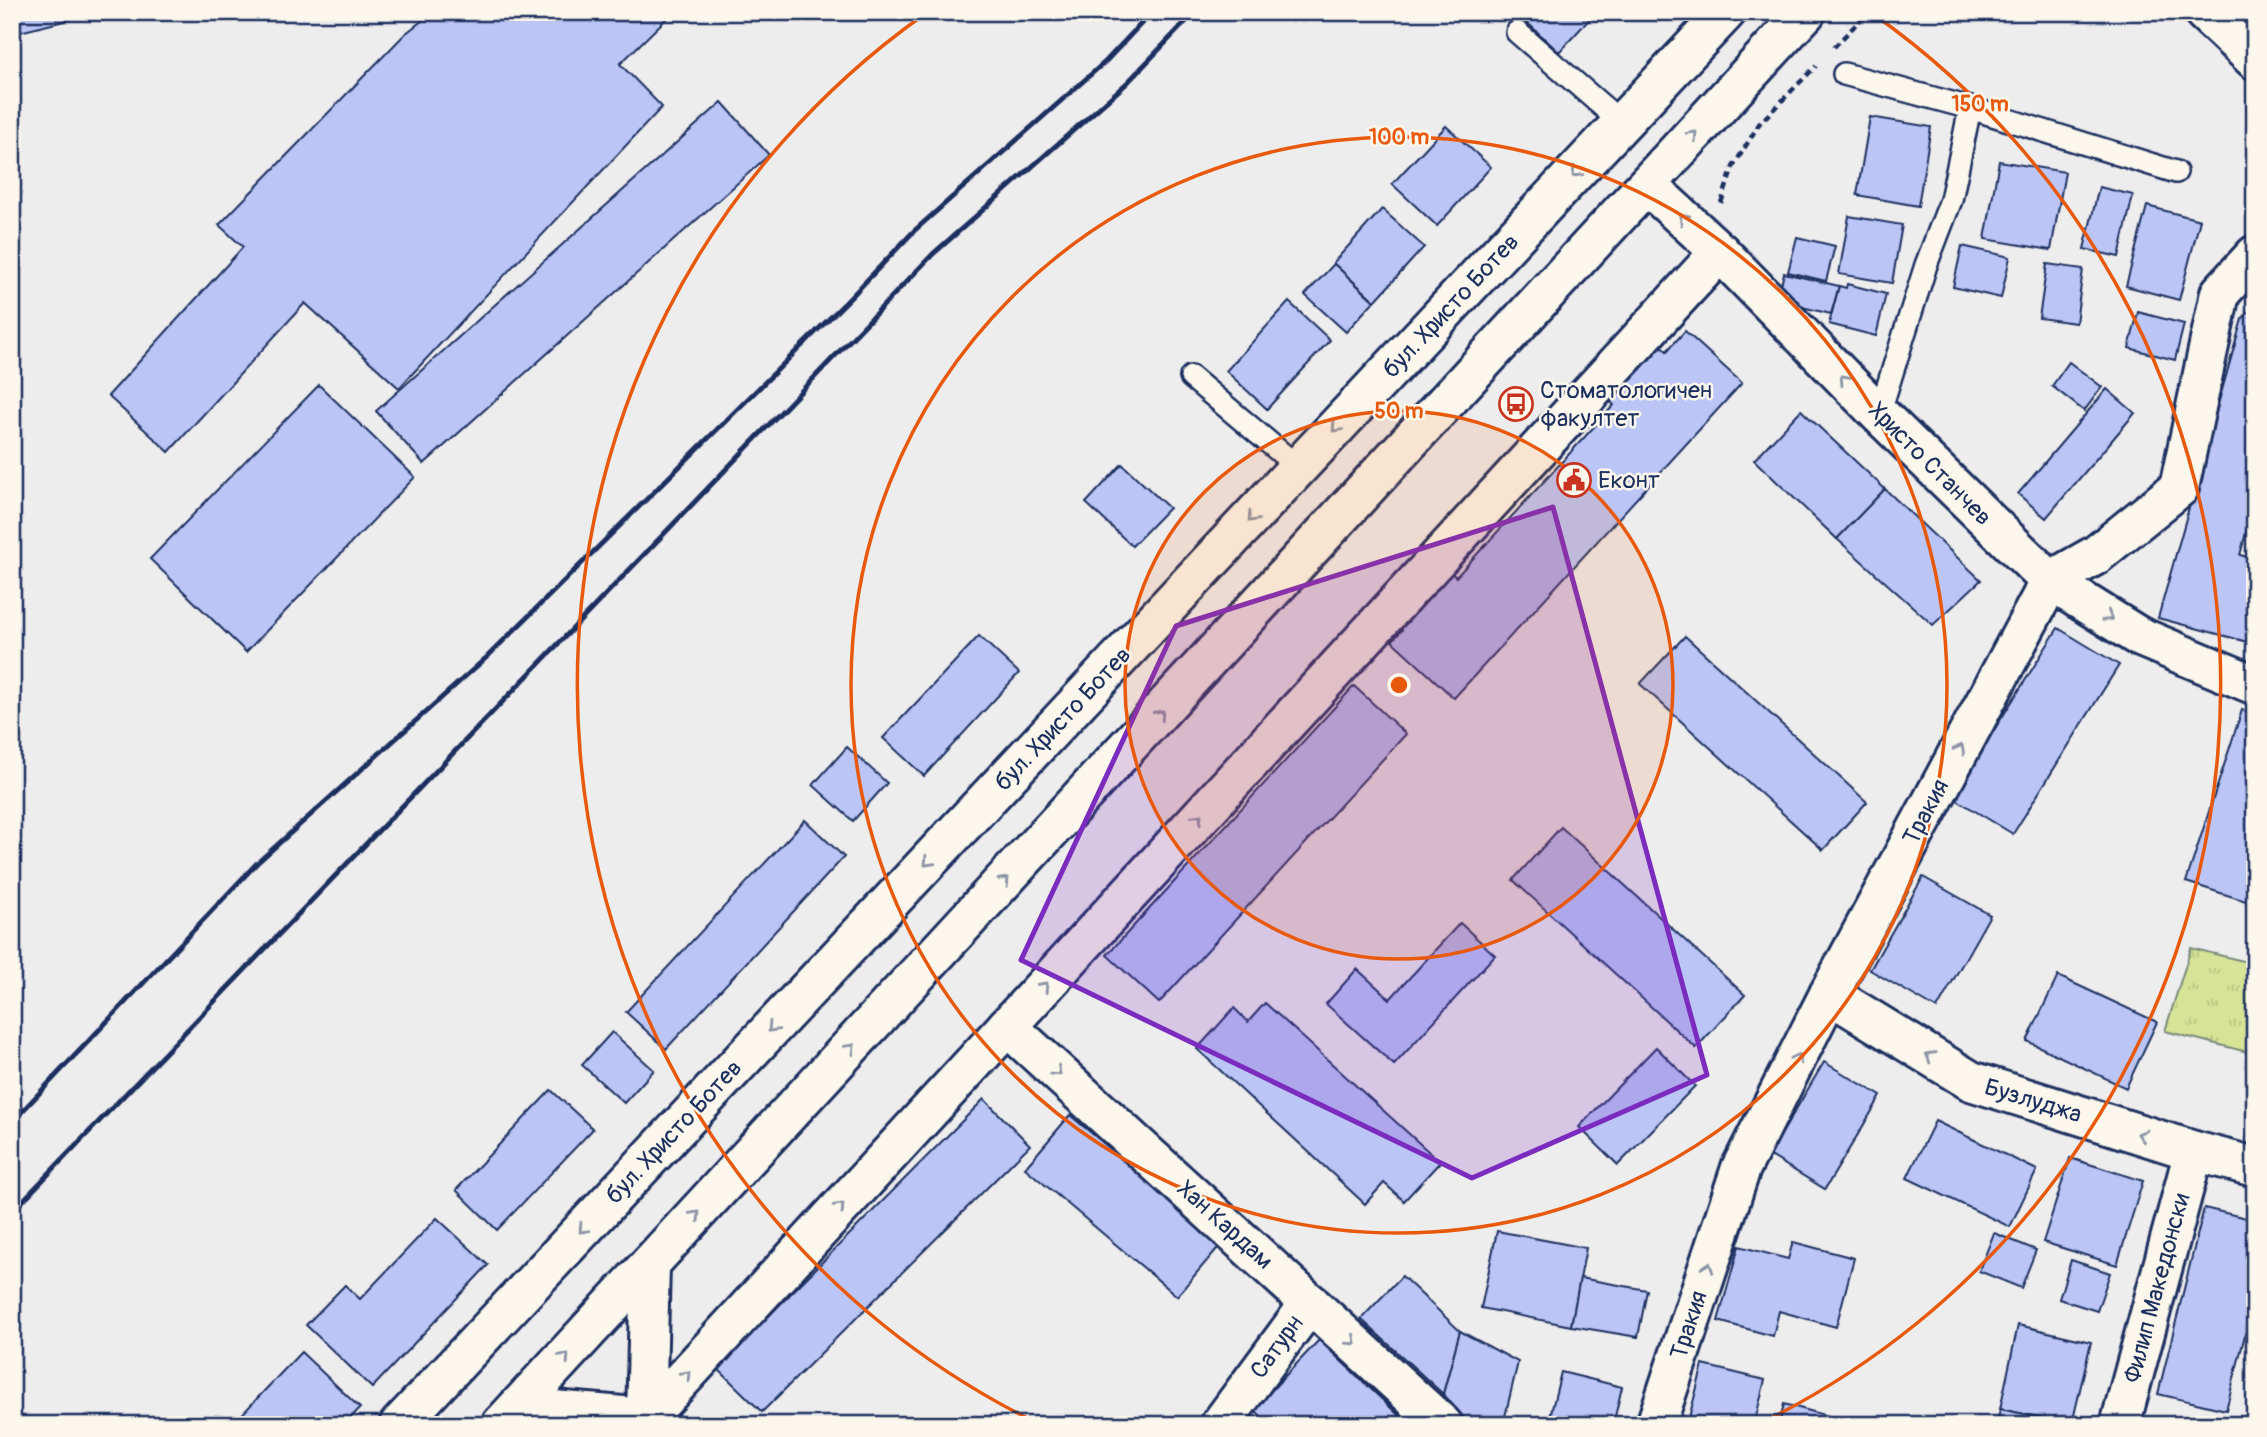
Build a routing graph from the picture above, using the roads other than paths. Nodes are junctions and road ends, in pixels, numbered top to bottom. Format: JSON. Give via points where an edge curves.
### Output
{"nodes":[{"id":1,"x":1726,"y":12,"type":"edge"},
{"id":2,"x":1807,"y":12,"type":"edge"},
{"id":3,"x":2204,"y":12,"type":"edge"},
{"id":4,"x":1517,"y":32,"type":"dead end"},
{"id":5,"x":2255,"y":60,"type":"edge"},
{"id":6,"x":1844,"y":74,"type":"dead end"},
{"id":7,"x":1969,"y":108,"type":"junction"},
{"id":8,"x":1623,"y":124,"type":"junction"},
{"id":9,"x":2176,"y":172,"type":"dead end"},
{"id":10,"x":1647,"y":185,"type":"junction"},
{"id":11,"x":1720,"y":252,"type":"junction"},
{"id":12,"x":2255,"y":255,"type":"edge"},
{"id":13,"x":1191,"y":377,"type":"dead end"},
{"id":14,"x":1879,"y":414,"type":"junction"},
{"id":15,"x":1299,"y":468,"type":"junction"},
{"id":16,"x":2050,"y":581,"type":"junction"},
{"id":17,"x":2255,"y":685,"type":"edge"},
{"id":18,"x":1829,"y":995,"type":"junction"},
{"id":19,"x":1007,"y":1026,"type":"junction"},
{"id":20,"x":2194,"y":1151,"type":"junction"},
{"id":21,"x":2255,"y":1167,"type":"edge"},
{"id":22,"x":650,"y":1265,"type":"junction"},
{"id":23,"x":1310,"y":1303,"type":"junction"},
{"id":24,"x":509,"y":1416,"type":"edge"},
{"id":25,"x":647,"y":1422,"type":"edge"},
{"id":26,"x":399,"y":1425,"type":"edge"},
{"id":27,"x":1220,"y":1425,"type":"edge"},
{"id":28,"x":1443,"y":1425,"type":"edge"},
{"id":29,"x":1656,"y":1425,"type":"edge"},
{"id":30,"x":2120,"y":1425,"type":"edge"}],
"edges":[{"from":1,"to":8,"type":"street","name":"бул. Христо Ботев"},
{"from":10,"to":2,"type":"street","one_way":true},
{"from":3,"to":5,"type":"street"},
{"from":4,"to":8,"type":"lane"},
{"from":6,"to":7,"type":"lane"},
{"from":7,"to":9,"type":"lane"},
{"from":7,"to":14,"type":"lane","via":[[1951,200]]},
{"from":8,"to":15,"type":"street","name":"бул. Христо Ботев","one_way":true},
{"from":11,"to":10,"type":"street","name":"Христо Станчев","one_way":true},
{"from":22,"to":10,"type":"street","one_way":true},
{"from":14,"to":11,"type":"street","name":"Христо Станчев","one_way":true},
{"from":19,"to":11,"type":"street","one_way":true},
{"from":12,"to":16,"type":"street","via":[[2220,293],[2179,488],[2096,555]]},
{"from":13,"to":15,"type":"lane"},
{"from":14,"to":16,"type":"street","name":"Христо Станчев"},
{"from":15,"to":26,"type":"street","name":"бул. Христо Ботев","one_way":true},
{"from":16,"to":17,"type":"street","name":"Христо Станчев","one_way":true,"via":[[2138,636]]},
{"from":18,"to":16,"type":"street","name":"Тракия","one_way":true},
{"from":20,"to":18,"type":"street","name":"Бузлуджа","one_way":true,"via":[[1971,1081]]},
{"from":29,"to":18,"type":"street","name":"Тракия","one_way":true,"via":[[1741,1168]]},
{"from":19,"to":23,"type":"street","name":"Хан Кардам","one_way":true},
{"from":25,"to":19,"type":"street","one_way":true},
{"from":20,"to":21,"type":"street","name":"Бузлуджа"},
{"from":20,"to":30,"type":"street","name":"Филип Македонски"},
{"from":24,"to":22,"type":"street","one_way":true},
{"from":22,"to":25,"type":"street"},
{"from":23,"to":27,"type":"street","name":"Сатурн"},
{"from":23,"to":28,"type":"street","name":"Хан Кардам","one_way":true},
{"from":24,"to":25,"type":"street"}]}
